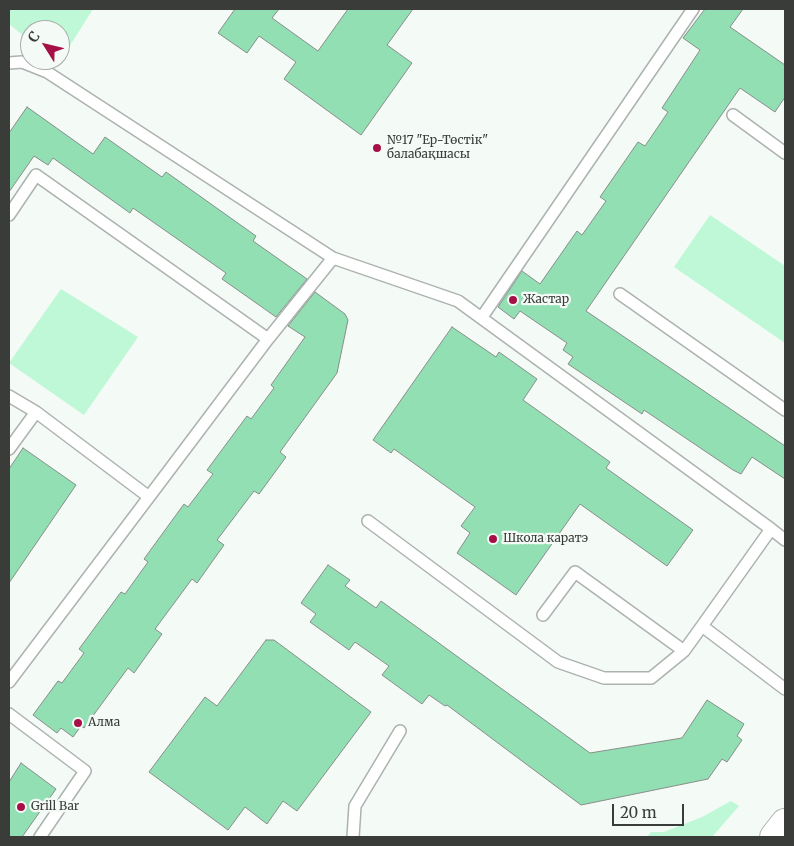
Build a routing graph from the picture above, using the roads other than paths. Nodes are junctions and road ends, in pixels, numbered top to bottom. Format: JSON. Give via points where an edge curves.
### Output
{"nodes":[{"id":1,"x":693,"y":9,"type":"edge"},
{"id":2,"x":9,"y":63,"type":"edge"},
{"id":3,"x":733,"y":115,"type":"dead end"},
{"id":4,"x":785,"y":153,"type":"edge"},
{"id":5,"x":9,"y":215,"type":"edge"},
{"id":6,"x":333,"y":258,"type":"junction"},
{"id":7,"x":620,"y":294,"type":"dead end"},
{"id":8,"x":482,"y":317,"type":"junction"},
{"id":9,"x":268,"y":339,"type":"junction"},
{"id":10,"x":9,"y":396,"type":"edge"},
{"id":11,"x":785,"y":410,"type":"edge"},
{"id":12,"x":36,"y":412,"type":"junction"},
{"id":13,"x":9,"y":449,"type":"edge"},
{"id":14,"x":149,"y":498,"type":"junction"},
{"id":15,"x":368,"y":521,"type":"dead end"},
{"id":16,"x":771,"y":530,"type":"junction"},
{"id":17,"x":785,"y":540,"type":"edge"},
{"id":18,"x":543,"y":615,"type":"dead end"},
{"id":19,"x":702,"y":626,"type":"junction"},
{"id":20,"x":684,"y":651,"type":"junction"},
{"id":21,"x":9,"y":682,"type":"edge"},
{"id":22,"x":785,"y":690,"type":"edge"},
{"id":23,"x":9,"y":714,"type":"edge"},
{"id":24,"x":400,"y":731,"type":"dead end"},
{"id":25,"x":785,"y":823,"type":"edge"},
{"id":26,"x":40,"y":837,"type":"edge"},
{"id":27,"x":353,"y":837,"type":"edge"},
{"id":28,"x":774,"y":837,"type":"edge"}],
"edges":[{"from":1,"to":8,"type":"lane"},
{"from":2,"to":6,"type":"lane","via":[[22,62],[47,72]]},
{"from":3,"to":4,"type":"lane"},
{"from":5,"to":9,"type":"lane","via":[[36,174]]},
{"from":6,"to":8,"type":"lane","via":[[458,301]]},
{"from":6,"to":9,"type":"lane"},
{"from":7,"to":11,"type":"lane"},
{"from":8,"to":16,"type":"lane"},
{"from":9,"to":14,"type":"lane"},
{"from":10,"to":12,"type":"lane"},
{"from":12,"to":13,"type":"lane"},
{"from":12,"to":14,"type":"lane"},
{"from":14,"to":21,"type":"lane"},
{"from":15,"to":20,"type":"lane","via":[[558,662],[604,678],[651,678]]},
{"from":16,"to":17,"type":"lane"},
{"from":16,"to":19,"type":"lane"},
{"from":18,"to":20,"type":"lane","via":[[575,572]]},
{"from":19,"to":20,"type":"lane"},
{"from":19,"to":22,"type":"lane"},
{"from":23,"to":26,"type":"lane","via":[[85,771]]},
{"from":24,"to":27,"type":"lane","via":[[355,806]]},
{"from":25,"to":28,"type":"main road"}]}
